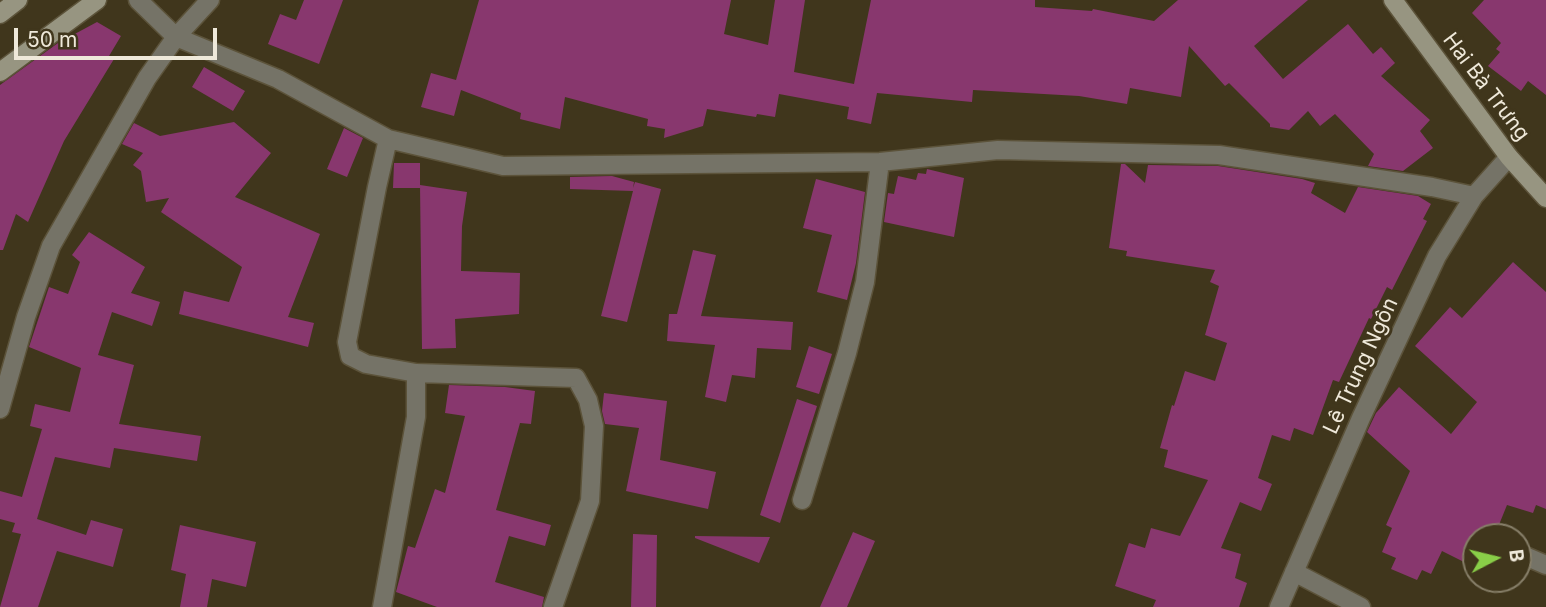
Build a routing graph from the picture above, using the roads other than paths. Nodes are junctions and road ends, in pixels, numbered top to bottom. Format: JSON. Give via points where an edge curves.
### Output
{"nodes":[{"id":1,"x":18,"y":0,"type":"edge"},
{"id":2,"x":138,"y":0,"type":"edge"},
{"id":3,"x":210,"y":0,"type":"edge"},
{"id":4,"x":1393,"y":0,"type":"edge"},
{"id":5,"x":88,"y":2,"type":"edge"},
{"id":6,"x":0,"y":14,"type":"edge"},
{"id":7,"x":176,"y":37,"type":"junction"},
{"id":8,"x":0,"y":72,"type":"edge"},
{"id":9,"x":388,"y":139,"type":"junction"},
{"id":10,"x":1509,"y":157,"type":"junction"},
{"id":11,"x":880,"y":162,"type":"junction"},
{"id":12,"x":1474,"y":196,"type":"junction"},
{"id":13,"x":1546,"y":198,"type":"edge"},
{"id":14,"x":416,"y":373,"type":"junction"},
{"id":15,"x":0,"y":409,"type":"edge"},
{"id":16,"x":802,"y":500,"type":"dead end"},
{"id":17,"x":1294,"y":572,"type":"junction"},
{"id":18,"x":382,"y":607,"type":"edge"},
{"id":19,"x":553,"y":607,"type":"edge"},
{"id":20,"x":1279,"y":607,"type":"edge"},
{"id":21,"x":1361,"y":607,"type":"edge"}],
"edges":[{"from":1,"to":6,"type":"main road"},
{"from":2,"to":7,"type":"street"},
{"from":3,"to":7,"type":"street"},
{"from":4,"to":10,"type":"main road","name":"Hai Bà Trưng"},
{"from":5,"to":8,"type":"main road"},
{"from":7,"to":9,"type":"street","via":[[278,79]]},
{"from":7,"to":15,"type":"street","via":[[147,78],[51,246]]},
{"from":9,"to":11,"type":"street","via":[[503,166]]},
{"from":9,"to":14,"type":"street","via":[[347,342],[350,356],[366,364]]},
{"from":10,"to":12,"type":"street","name":"Lê Trung Ngôn"},
{"from":10,"to":13,"type":"main road","name":"Hai Bà Trưng"},
{"from":11,"to":12,"type":"street","via":[[998,150],[1219,155]]},
{"from":11,"to":16,"type":"street","via":[[865,282]]},
{"from":12,"to":17,"type":"street","name":"Lê Trung Ngôn","via":[[1437,257]]},
{"from":14,"to":18,"type":"street","via":[[416,417]]},
{"from":14,"to":19,"type":"street","via":[[576,378],[588,400],[594,426],[590,501]]},
{"from":17,"to":20,"type":"street","name":"Lê Trung Ngôn"},
{"from":17,"to":21,"type":"street"}]}
